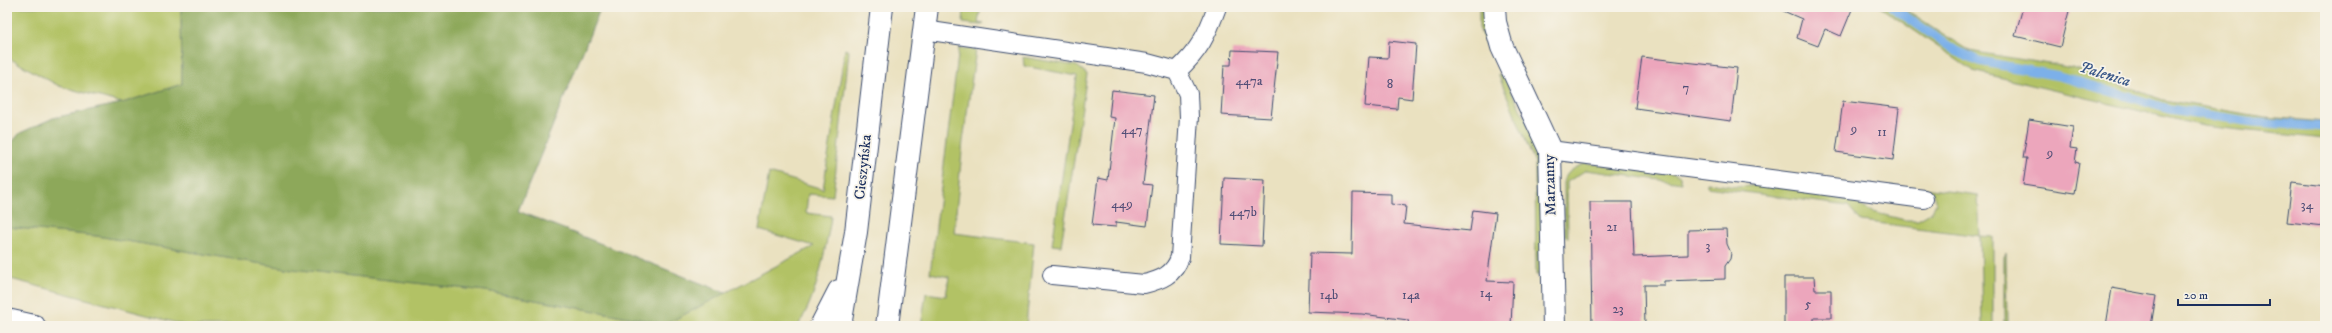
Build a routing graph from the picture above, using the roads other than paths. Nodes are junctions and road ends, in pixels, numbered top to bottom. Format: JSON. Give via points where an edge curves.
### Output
{"nodes":[{"id":1,"x":882,"y":7,"type":"edge"},
{"id":2,"x":927,"y":7,"type":"edge"},
{"id":3,"x":1217,"y":7,"type":"edge"},
{"id":4,"x":1494,"y":7,"type":"edge"},
{"id":5,"x":924,"y":30,"type":"junction"},
{"id":6,"x":1177,"y":71,"type":"junction"},
{"id":7,"x":1550,"y":150,"type":"junction"},
{"id":8,"x":1924,"y":199,"type":"dead end"},
{"id":9,"x":851,"y":268,"type":"junction"},
{"id":10,"x":1052,"y":275,"type":"dead end"},
{"id":11,"x":7,"y":320,"type":"edge"},
{"id":12,"x":34,"y":326,"type":"edge"},
{"id":13,"x":821,"y":326,"type":"edge"},
{"id":14,"x":840,"y":326,"type":"edge"},
{"id":15,"x":887,"y":326,"type":"edge"},
{"id":16,"x":1554,"y":326,"type":"edge"}],
"edges":[{"from":1,"to":9,"type":"main road","name":"Cieszyńska"},
{"from":2,"to":5,"type":"main road"},
{"from":3,"to":6,"type":"lane","via":[[1207,35],[1194,56]]},
{"from":4,"to":7,"type":"main road","name":"Marzanny","via":[[1502,47]]},
{"from":5,"to":6,"type":"lane","via":[[1147,63]]},
{"from":5,"to":15,"type":"main road"},
{"from":6,"to":10,"type":"lane","via":[[1188,94],[1189,117],[1180,257],[1176,268],[1158,281],[1144,284]]},
{"from":7,"to":8,"type":"lane"},
{"from":7,"to":16,"type":"main road","name":"Marzanny"},
{"from":9,"to":13,"type":"main road"},
{"from":9,"to":14,"type":"main road","name":"Cieszyńska"},
{"from":11,"to":12,"type":"main road"}]}
